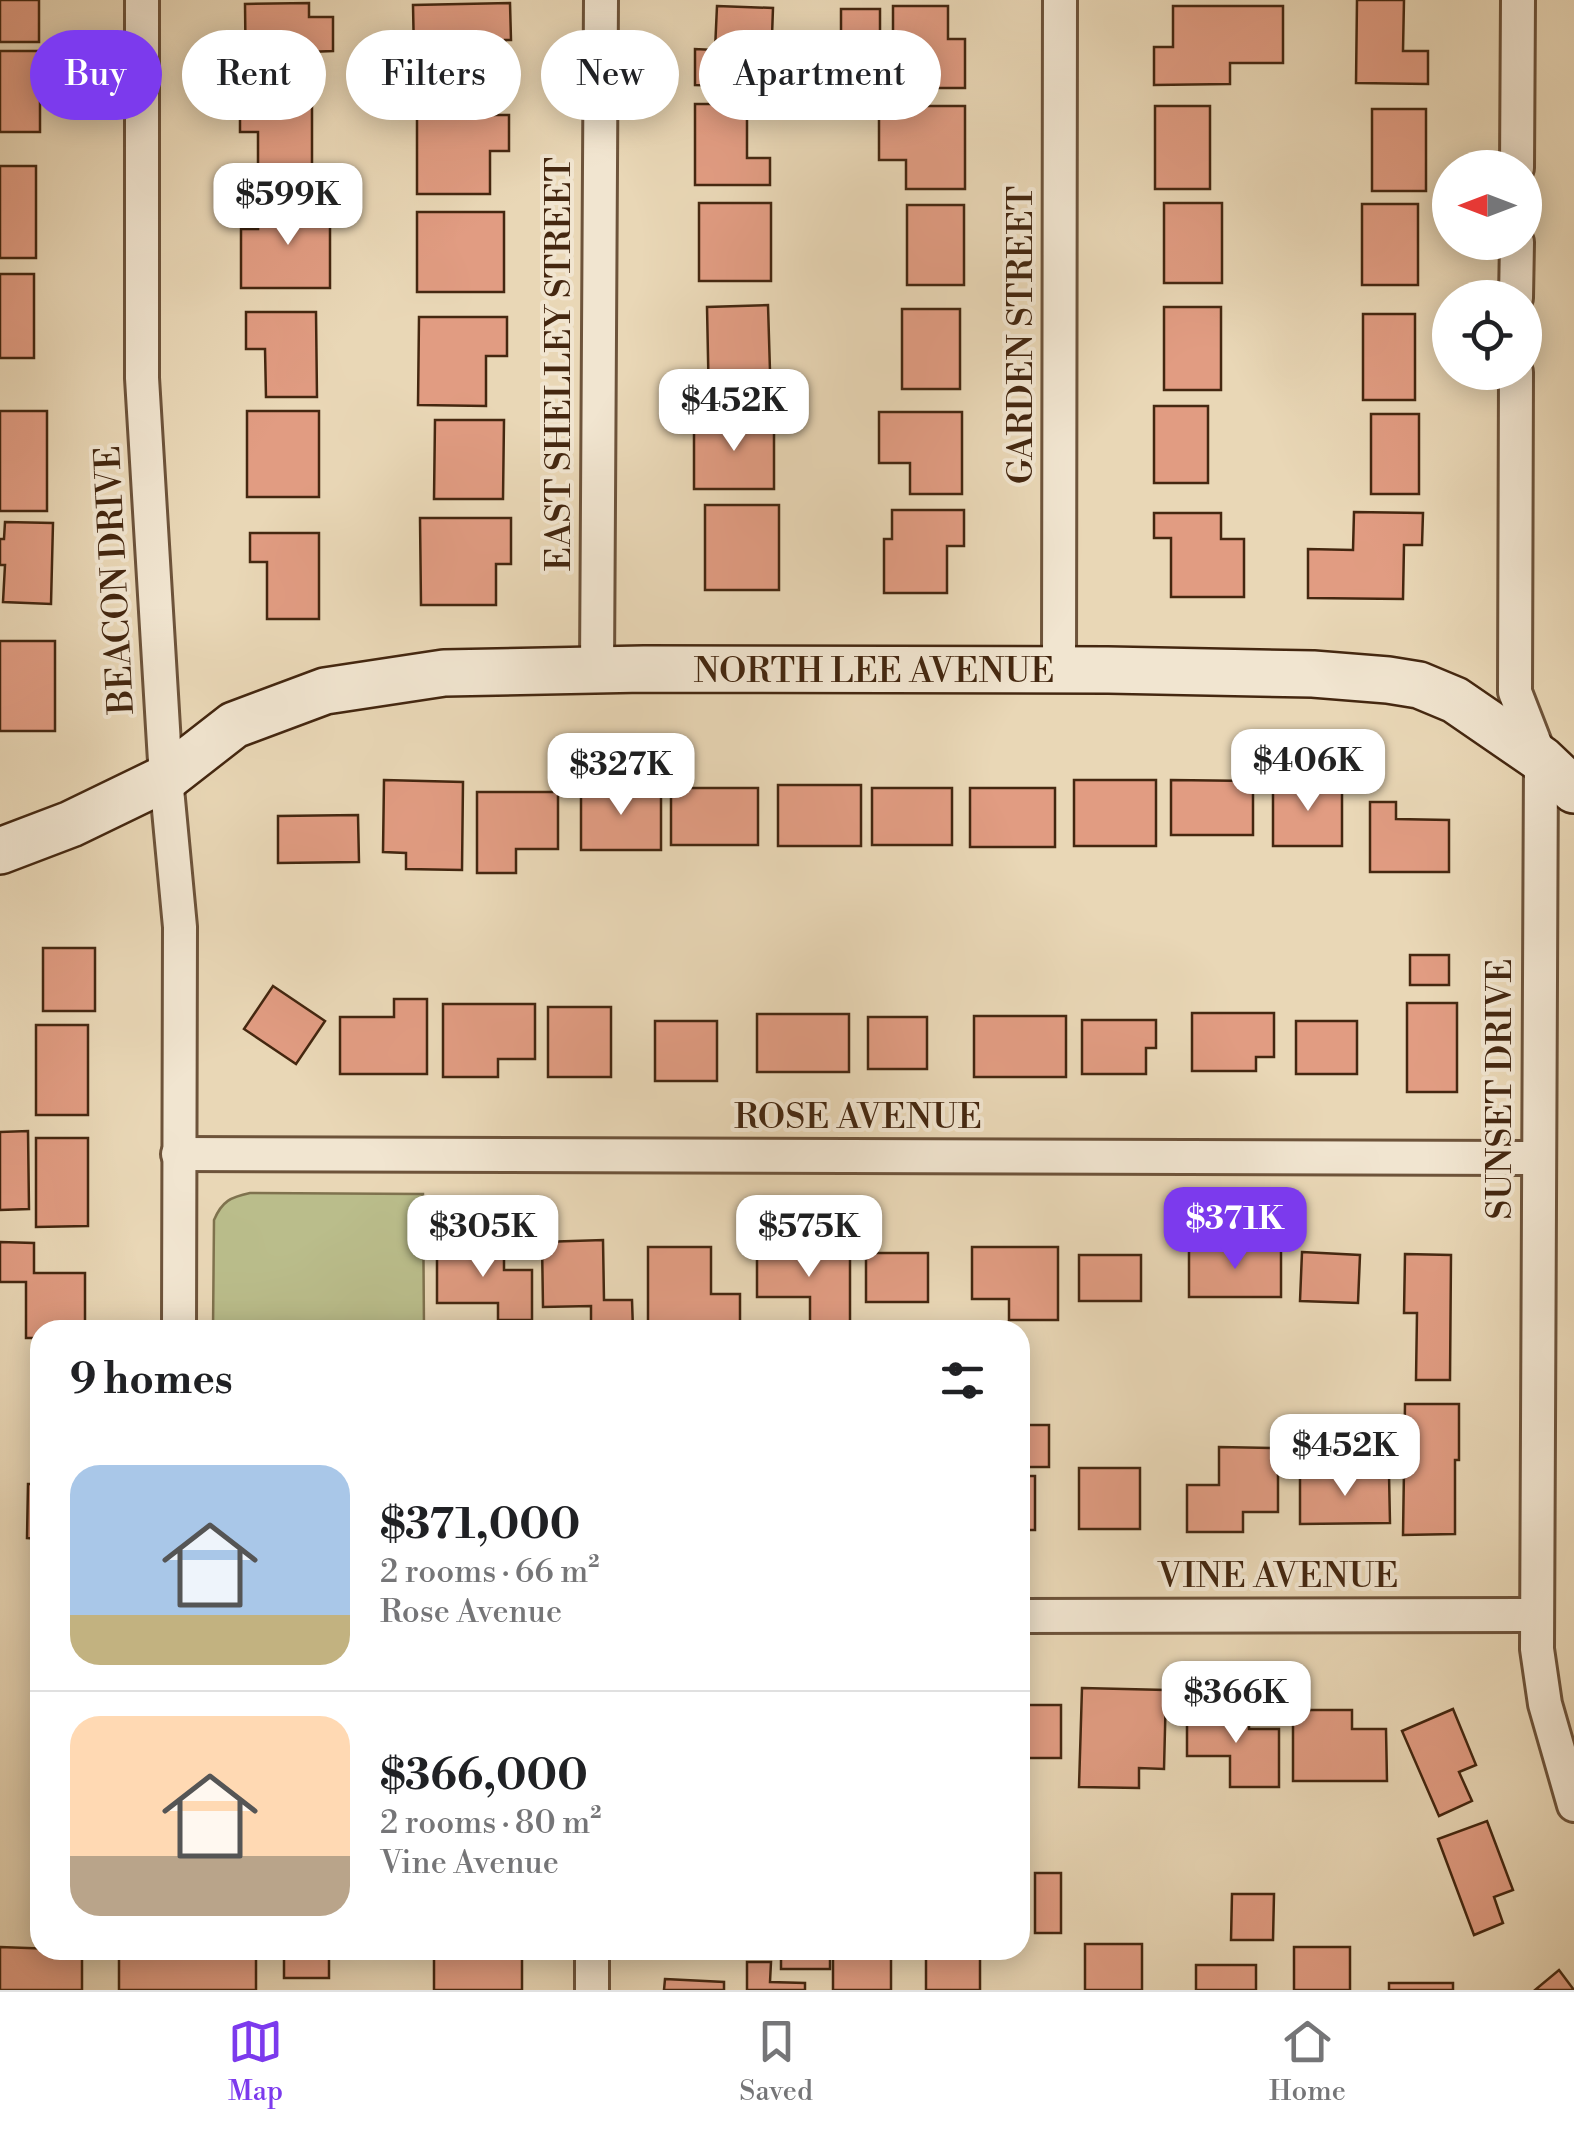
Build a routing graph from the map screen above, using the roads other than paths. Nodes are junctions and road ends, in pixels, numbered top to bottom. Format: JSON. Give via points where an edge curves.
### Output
{"nodes":[{"id":1,"x":142,"y":0,"type":"edge"},
{"id":2,"x":601,"y":0,"type":"edge"},
{"id":3,"x":1060,"y":0,"type":"edge"},
{"id":4,"x":1518,"y":0,"type":"edge"},
{"id":5,"x":1517,"y":150,"type":"edge"},
{"id":6,"x":1516,"y":390,"type":"edge"},
{"id":7,"x":597,"y":669,"type":"junction"},
{"id":8,"x":1059,"y":671,"type":"junction"},
{"id":9,"x":1541,"y":759,"type":"junction"},
{"id":10,"x":166,"y":778,"type":"junction"},
{"id":11,"x":1574,"y":790,"type":"edge"},
{"id":12,"x":0,"y":851,"type":"edge"},
{"id":13,"x":178,"y":1154,"type":"junction"},
{"id":14,"x":1538,"y":1158,"type":"junction"},
{"id":15,"x":178,"y":1320,"type":"edge"},
{"id":16,"x":1536,"y":1615,"type":"junction"},
{"id":17,"x":1030,"y":1616,"type":"edge"},
{"id":18,"x":1574,"y":1806,"type":"edge"},
{"id":19,"x":592,"y":1960,"type":"edge"},
{"id":20,"x":592,"y":1990,"type":"edge"}],
"edges":[{"from":1,"to":10,"type":"street","name":"BEACON DRIVE","via":[[142,378]]},
{"from":2,"to":7,"type":"street","name":"EAST SHELLEY STREET"},
{"from":3,"to":8,"type":"street","name":"GARDEN STREET"},
{"from":4,"to":5,"type":"street"},
{"from":6,"to":9,"type":"street","name":"SUNSET DRIVE","via":[[1514,692]]},
{"from":7,"to":8,"type":"street","name":"NORTH LEE AVENUE"},
{"from":7,"to":10,"type":"street","name":"NORTH LEE AVENUE","via":[[444,673],[325,691],[234,725]]},
{"from":8,"to":9,"type":"street","name":"NORTH LEE AVENUE","via":[[1313,674],[1419,685],[1455,700]]},
{"from":9,"to":11,"type":"street","name":"NORTH LEE AVENUE"},
{"from":9,"to":14,"type":"street","name":"SUNSET DRIVE"},
{"from":10,"to":12,"type":"street","name":"NORTH LEE AVENUE"},
{"from":10,"to":13,"type":"street","name":"BEACON DRIVE","via":[[180,927]]},
{"from":13,"to":14,"type":"street","name":"ROSE AVENUE"},
{"from":13,"to":15,"type":"street"},
{"from":14,"to":16,"type":"street","name":"SUNSET DRIVE"},
{"from":16,"to":17,"type":"street","name":"VINE AVENUE"},
{"from":16,"to":18,"type":"street","name":"SUNSET DRIVE","via":[[1545,1704]]},
{"from":19,"to":20,"type":"street"}]}
